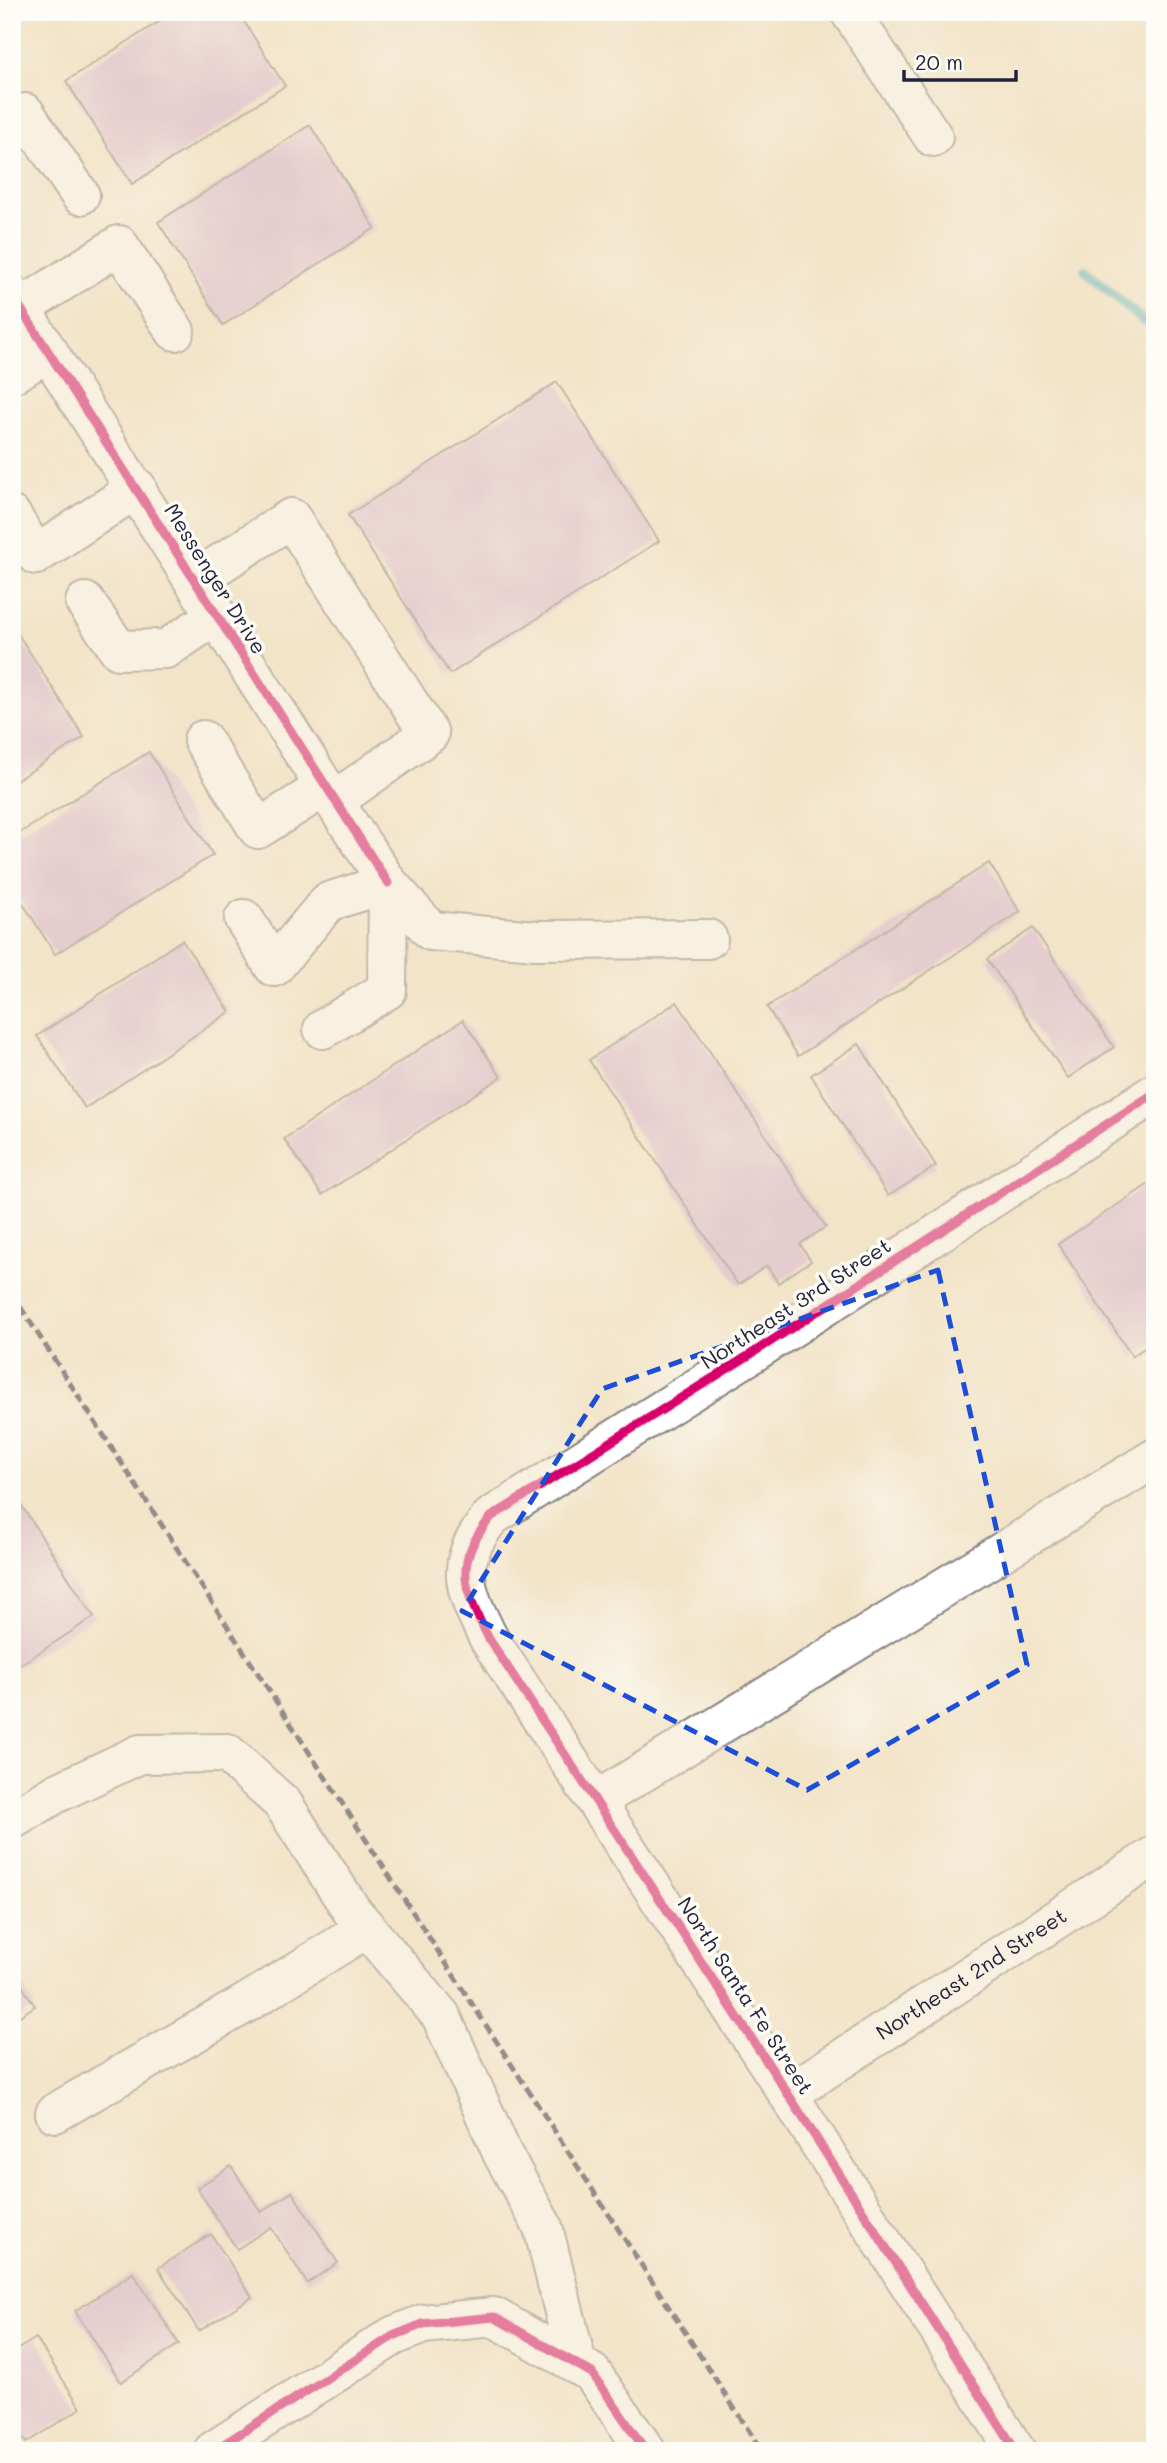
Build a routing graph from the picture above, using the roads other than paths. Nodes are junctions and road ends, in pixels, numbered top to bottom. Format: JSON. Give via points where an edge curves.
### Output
{"nodes":[{"id":1,"x":850,"y":12,"type":"edge"},
{"id":2,"x":12,"y":122,"type":"edge"},
{"id":3,"x":933,"y":137,"type":"dead end"},
{"id":4,"x":80,"y":195,"type":"dead end"},
{"id":5,"x":17,"y":301,"type":"edge"},
{"id":6,"x":175,"y":331,"type":"dead end"},
{"id":7,"x":49,"y":352,"type":"junction"},
{"id":8,"x":12,"y":374,"type":"edge"},
{"id":9,"x":137,"y":488,"type":"junction"},
{"id":10,"x":12,"y":516,"type":"edge"},
{"id":11,"x":194,"y":580,"type":"junction"},
{"id":12,"x":85,"y":602,"type":"dead end"},
{"id":13,"x":217,"y":615,"type":"junction"},
{"id":14,"x":203,"y":740,"type":"dead end"},
{"id":15,"x":330,"y":794,"type":"junction"},
{"id":16,"x":388,"y":883,"type":"junction"},
{"id":17,"x":244,"y":919,"type":"dead end"},
{"id":18,"x":708,"y":939,"type":"dead end"},
{"id":19,"x":323,"y":1029,"type":"dead end"},
{"id":20,"x":1155,"y":1093,"type":"edge"},
{"id":21,"x":1155,"y":1458,"type":"edge"},
{"id":22,"x":467,"y":1554,"type":"joint"},
{"id":23,"x":596,"y":1801,"type":"junction"},
{"id":24,"x":12,"y":1820,"type":"edge"},
{"id":25,"x":1155,"y":1855,"type":"edge"},
{"id":26,"x":367,"y":1928,"type":"junction"},
{"id":27,"x":789,"y":2094,"type":"junction"},
{"id":28,"x":55,"y":2113,"type":"dead end"},
{"id":29,"x":577,"y":2364,"type":"junction"},
{"id":30,"x":213,"y":2451,"type":"edge"},
{"id":31,"x":646,"y":2451,"type":"edge"},
{"id":32,"x":1016,"y":2451,"type":"edge"}],
"edges":[{"from":1,"to":3,"type":"street"},
{"from":2,"to":4,"type":"street","via":[[25,113]]},
{"from":5,"to":6,"type":"street","via":[[119,245]]},
{"from":5,"to":7,"type":"street","name":"Messenger Drive"},
{"from":7,"to":8,"type":"street"},
{"from":7,"to":9,"type":"street","name":"Messenger Drive"},
{"from":9,"to":10,"type":"street","via":[[36,555]]},
{"from":9,"to":11,"type":"street","name":"Messenger Drive"},
{"from":11,"to":13,"type":"street","name":"Messenger Drive"},
{"from":11,"to":15,"type":"street","via":[[291,518],[429,734]]},
{"from":12,"to":13,"type":"street","via":[[120,650],[166,649]]},
{"from":13,"to":15,"type":"street","name":"Messenger Drive"},
{"from":14,"to":15,"type":"street","via":[[258,829]]},
{"from":15,"to":16,"type":"street","name":"Messenger Drive"},
{"from":16,"to":17,"type":"street","via":[[328,902],[274,967]]},
{"from":16,"to":18,"type":"street","name":"Messenger Drive","via":[[431,931],[536,940]]},
{"from":16,"to":19,"type":"street","via":[[387,990]]},
{"from":20,"to":22,"type":"street","name":"Northeast 3rd Street","via":[[683,1398],[528,1492],[491,1517]]},
{"from":21,"to":23,"type":"street"},
{"from":22,"to":23,"type":"street","name":"North Santa Fe Street","via":[[464,1574],[469,1600],[489,1639]]},
{"from":23,"to":27,"type":"street","name":"North Santa Fe Street"},
{"from":24,"to":26,"type":"street","via":[[140,1754],[227,1753],[283,1804]]},
{"from":25,"to":27,"type":"street","name":"Northeast 2nd Street"},
{"from":26,"to":28,"type":"street"},
{"from":26,"to":29,"type":"street","via":[[441,2015],[503,2155],[543,2227]]},
{"from":27,"to":32,"type":"street","name":"North Santa Fe Street"},
{"from":29,"to":30,"type":"street","via":[[494,2317],[423,2324],[393,2336]]},
{"from":29,"to":31,"type":"street","via":[[592,2373]]}]}
